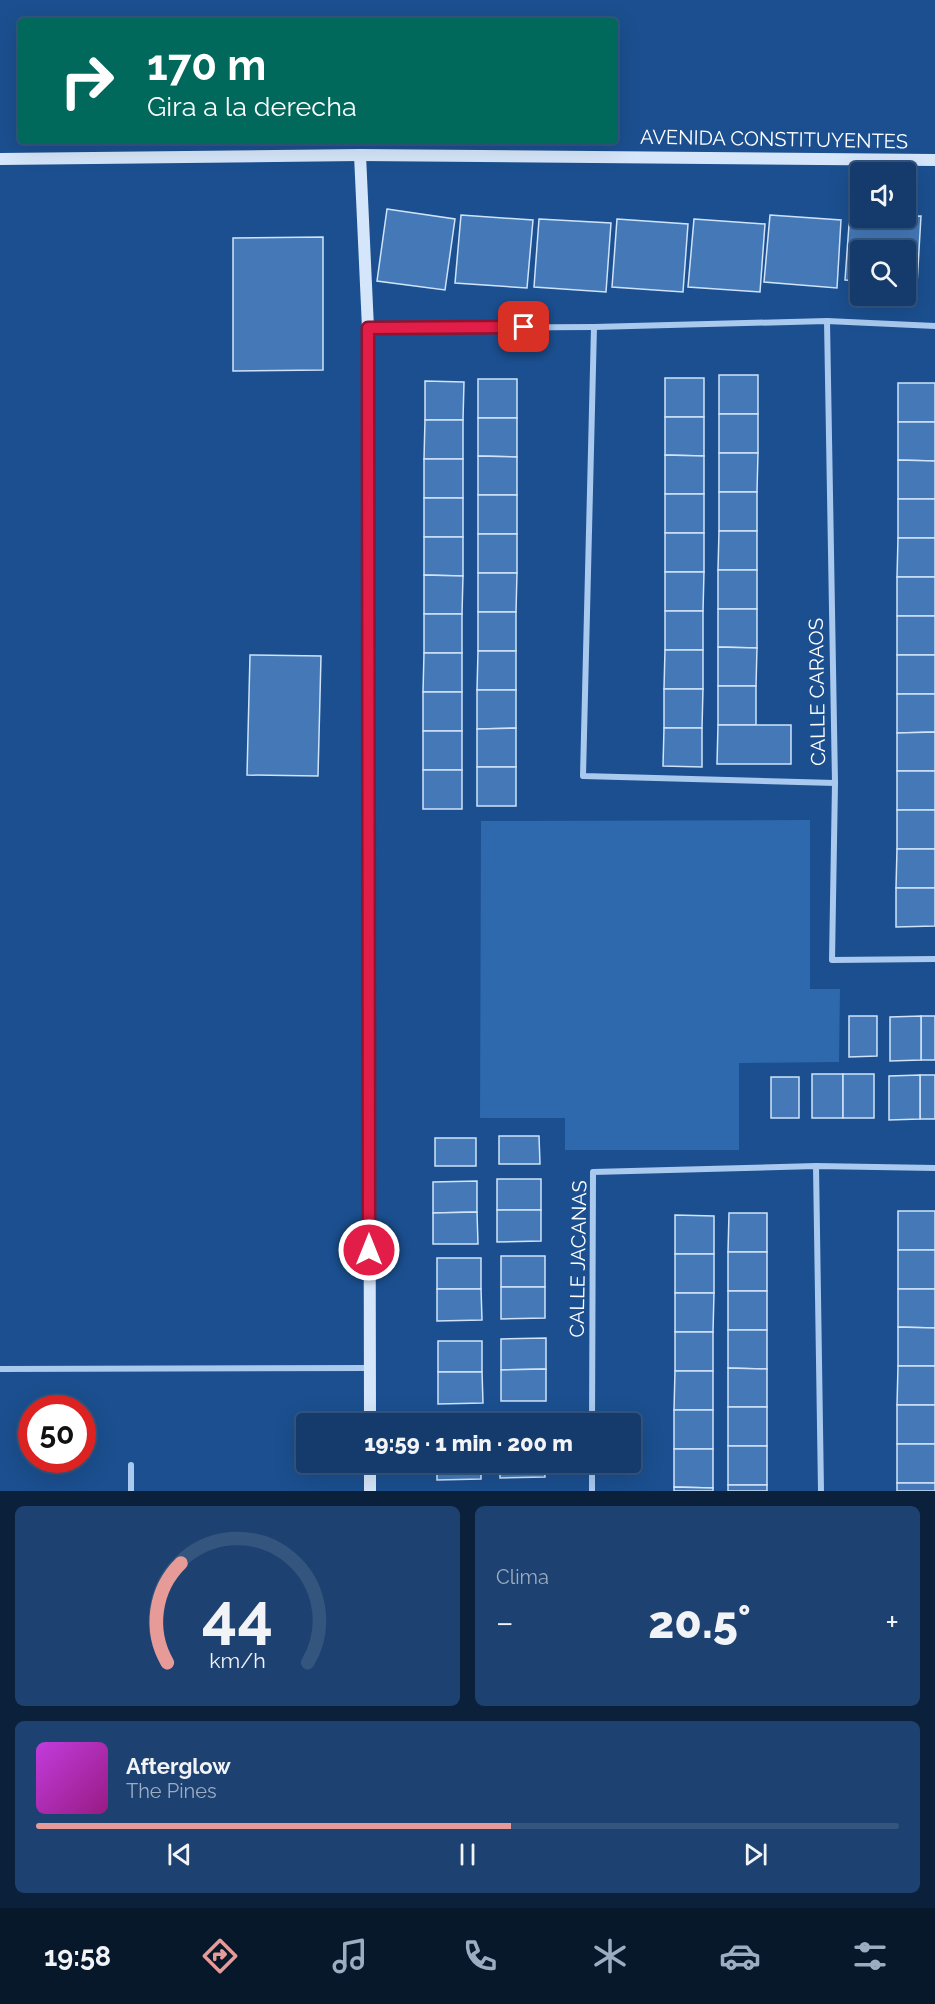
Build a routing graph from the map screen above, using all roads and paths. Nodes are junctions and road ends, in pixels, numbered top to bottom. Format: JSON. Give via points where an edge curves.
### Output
{"nodes":[{"id":1,"x":360,"y":155,"type":"junction"},
{"id":2,"x":0,"y":159,"type":"edge"},
{"id":3,"x":935,"y":160,"type":"edge"},
{"id":4,"x":827,"y":321,"type":"junction"},
{"id":5,"x":935,"y":326,"type":"edge"},
{"id":6,"x":594,"y":327,"type":"junction"},
{"id":7,"x":368,"y":328,"type":"junction"},
{"id":8,"x":835,"y":783,"type":"junction"},
{"id":9,"x":935,"y":958,"type":"edge"},
{"id":10,"x":816,"y":1166,"type":"junction"},
{"id":11,"x":935,"y":1168,"type":"edge"},
{"id":12,"x":370,"y":1368,"type":"junction"},
{"id":13,"x":0,"y":1369,"type":"edge"},
{"id":14,"x":370,"y":1413,"type":"edge"},
{"id":15,"x":592,"y":1413,"type":"edge"},
{"id":16,"x":131,"y":1466,"type":"dead end"},
{"id":17,"x":370,"y":1473,"type":"edge"},
{"id":18,"x":592,"y":1473,"type":"edge"},
{"id":19,"x":131,"y":1491,"type":"edge"},
{"id":20,"x":370,"y":1491,"type":"edge"},
{"id":21,"x":592,"y":1491,"type":"edge"},
{"id":22,"x":821,"y":1491,"type":"edge"}],
"edges":[{"from":1,"to":2,"type":"main road","name":"AVENIDA CONSTITUYENTES"},
{"from":1,"to":3,"type":"main road","name":"AVENIDA CONSTITUYENTES"},
{"from":1,"to":7,"type":"main road"},
{"from":4,"to":5,"type":"street"},
{"from":4,"to":6,"type":"street"},
{"from":4,"to":8,"type":"street","name":"CALLE CARAOS"},
{"from":6,"to":7,"type":"street"},
{"from":6,"to":8,"type":"street","via":[[583,776]]},
{"from":7,"to":12,"type":"main road"},
{"from":8,"to":9,"type":"street","name":"CALLE CARAOS","via":[[832,960]]},
{"from":10,"to":11,"type":"street","name":"CALLE JACANAS"},
{"from":10,"to":15,"type":"street","name":"CALLE JACANAS","via":[[593,1172]]},
{"from":10,"to":22,"type":"street"},
{"from":12,"to":13,"type":"street"},
{"from":12,"to":14,"type":"main road"},
{"from":16,"to":19,"type":"street"},
{"from":17,"to":20,"type":"main road"},
{"from":18,"to":21,"type":"street"}]}
